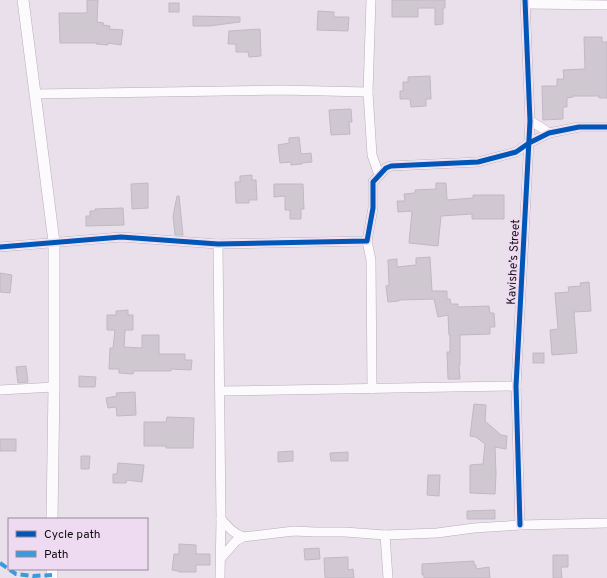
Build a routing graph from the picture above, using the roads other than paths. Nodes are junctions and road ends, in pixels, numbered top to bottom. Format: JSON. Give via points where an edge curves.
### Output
{"nodes":[{"id":1,"x":23,"y":0,"type":"edge"},
{"id":2,"x":371,"y":0,"type":"edge"},
{"id":3,"x":526,"y":2,"type":"edge"},
{"id":4,"x":607,"y":5,"type":"edge"},
{"id":5,"x":368,"y":92,"type":"junction"},
{"id":6,"x":35,"y":94,"type":"junction"},
{"id":7,"x":530,"y":121,"type":"junction"},
{"id":8,"x":607,"y":127,"type":"edge"},
{"id":9,"x":549,"y":133,"type":"junction"},
{"id":10,"x":528,"y":143,"type":"junction"},
{"id":11,"x":379,"y":175,"type":"junction"},
{"id":12,"x":367,"y":241,"type":"junction"},
{"id":13,"x":54,"y":242,"type":"junction"},
{"id":14,"x":218,"y":244,"type":"junction"},
{"id":15,"x":0,"y":247,"type":"edge"},
{"id":16,"x":516,"y":386,"type":"junction"},
{"id":17,"x":54,"y":387,"type":"junction"},
{"id":18,"x":372,"y":389,"type":"junction"},
{"id":19,"x":0,"y":390,"type":"edge"},
{"id":20,"x":220,"y":391,"type":"junction"},
{"id":21,"x":52,"y":518,"type":"edge"},
{"id":22,"x":221,"y":519,"type":"junction"},
{"id":23,"x":607,"y":523,"type":"edge"},
{"id":24,"x":520,"y":525,"type":"junction"},
{"id":25,"x":385,"y":535,"type":"junction"},
{"id":26,"x":243,"y":537,"type":"junction"},
{"id":27,"x":220,"y":558,"type":"junction"},
{"id":28,"x":220,"y":578,"type":"edge"},
{"id":29,"x":388,"y":578,"type":"edge"}],
"edges":[{"from":1,"to":6,"type":"street"},
{"from":2,"to":5,"type":"street"},
{"from":3,"to":4,"type":"street"},
{"from":3,"to":7,"type":"street","name":"Kavishe’s Street"},
{"from":5,"to":6,"type":"street","via":[[281,90]]},
{"from":5,"to":11,"type":"street","via":[[372,155]]},
{"from":6,"to":13,"type":"street"},
{"from":7,"to":9,"type":"street"},
{"from":7,"to":10,"type":"street","name":"Kavishe’s Street"},
{"from":8,"to":9,"type":"street","via":[[579,127]]},
{"from":9,"to":10,"type":"street"},
{"from":10,"to":11,"type":"street","via":[[516,152],[478,162],[391,166]]},
{"from":10,"to":16,"type":"street","name":"Kavishe’s Street"},
{"from":11,"to":12,"type":"street","via":[[373,182],[373,208]]},
{"from":12,"to":14,"type":"street"},
{"from":12,"to":18,"type":"street","via":[[371,260]]},
{"from":13,"to":14,"type":"street","via":[[121,237]]},
{"from":13,"to":15,"type":"street"},
{"from":13,"to":17,"type":"street"},
{"from":14,"to":20,"type":"street"},
{"from":16,"to":18,"type":"street"},
{"from":16,"to":24,"type":"street","name":"Kavishe’s Street"},
{"from":17,"to":19,"type":"street"},
{"from":17,"to":21,"type":"street"},
{"from":18,"to":20,"type":"street"},
{"from":20,"to":22,"type":"street"},
{"from":22,"to":26,"type":"street","via":[[236,534]]},
{"from":22,"to":27,"type":"street"},
{"from":23,"to":24,"type":"street"},
{"from":24,"to":25,"type":"street"},
{"from":25,"to":26,"type":"street","via":[[294,531]]},
{"from":25,"to":29,"type":"street"},
{"from":26,"to":27,"type":"street"},
{"from":27,"to":28,"type":"street"}]}
